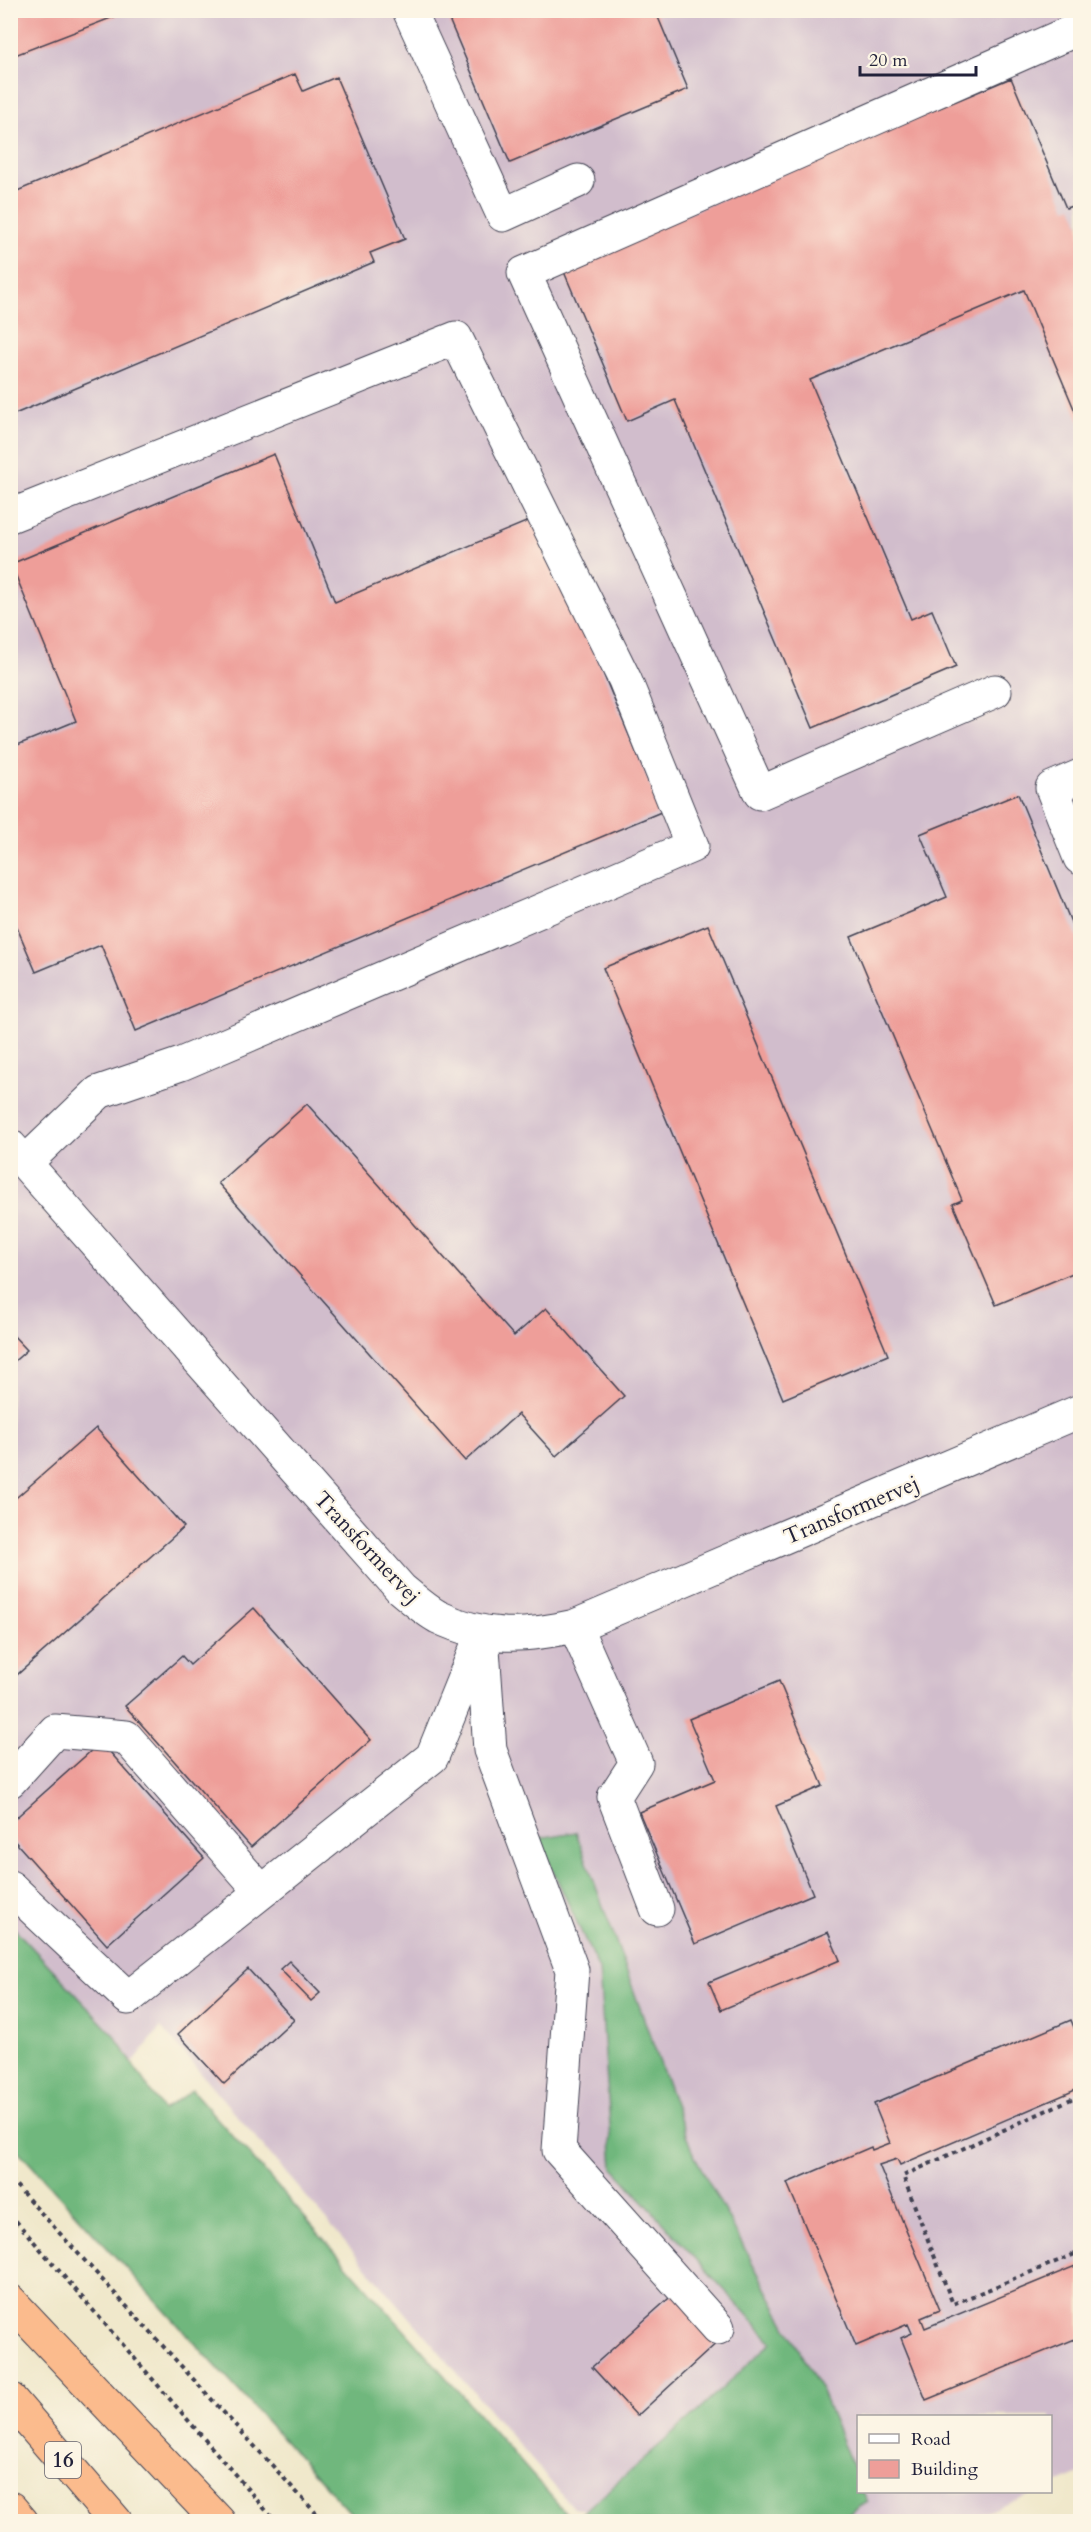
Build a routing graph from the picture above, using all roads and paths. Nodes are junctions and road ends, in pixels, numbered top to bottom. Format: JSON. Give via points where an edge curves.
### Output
{"nodes":[{"id":1,"x":409,"y":10,"type":"edge"},
{"id":2,"x":1080,"y":28,"type":"edge"},
{"id":3,"x":578,"y":180,"type":"dead end"},
{"id":4,"x":10,"y":516,"type":"edge"},
{"id":5,"x":995,"y":691,"type":"dead end"},
{"id":6,"x":1080,"y":776,"type":"edge"},
{"id":7,"x":1080,"y":858,"type":"edge"},
{"id":8,"x":18,"y":1154,"type":"edge"},
{"id":9,"x":1080,"y":1411,"type":"edge"},
{"id":10,"x":575,"y":1626,"type":"junction"},
{"id":11,"x":482,"y":1634,"type":"junction"},
{"id":12,"x":10,"y":1781,"type":"edge"},
{"id":13,"x":10,"y":1887,"type":"edge"},
{"id":14,"x":261,"y":1891,"type":"junction"},
{"id":15,"x":657,"y":1909,"type":"dead end"},
{"id":16,"x":1080,"y":2095,"type":"edge"},
{"id":17,"x":10,"y":2179,"type":"edge"},
{"id":18,"x":10,"y":2214,"type":"edge"},
{"id":19,"x":1080,"y":2252,"type":"edge"},
{"id":20,"x":10,"y":2301,"type":"edge"},
{"id":21,"x":718,"y":2328,"type":"dead end"},
{"id":22,"x":10,"y":2399,"type":"edge"},
{"id":23,"x":10,"y":2508,"type":"edge"},
{"id":24,"x":1080,"y":2514,"type":"edge"},
{"id":25,"x":22,"y":2522,"type":"edge"},
{"id":26,"x":116,"y":2522,"type":"edge"},
{"id":27,"x":219,"y":2522,"type":"edge"},
{"id":28,"x":276,"y":2522,"type":"edge"},
{"id":29,"x":324,"y":2522,"type":"edge"},
{"id":30,"x":1061,"y":2522,"type":"edge"}],
"edges":[{"from":1,"to":3,"type":"street","via":[[502,215]]},
{"from":2,"to":5,"type":"street","via":[[524,273],[760,793]]},
{"from":4,"to":8,"type":"street","via":[[456,338],[625,680],[692,846],[181,1064],[99,1092]]},
{"from":6,"to":7,"type":"street","via":[[1052,788]]},
{"from":8,"to":11,"type":"street","name":"Transformervej","via":[[401,1589],[436,1616]]},
{"from":9,"to":10,"type":"street","name":"Transformervej"},
{"from":10,"to":11,"type":"street","name":"Transformervej","via":[[542,1634]]},
{"from":10,"to":15,"type":"street","via":[[636,1763],[614,1797]]},
{"from":11,"to":14,"type":"street","via":[[432,1757]]},
{"from":11,"to":21,"type":"street","via":[[490,1750],[572,1970],[559,2150]]},
{"from":12,"to":14,"type":"street","via":[[55,1731],[126,1737]]},
{"from":13,"to":14,"type":"street","via":[[128,1998]]},
{"from":16,"to":19,"type":"path","via":[[903,2176],[953,2304]]},
{"from":17,"to":29,"type":"path"},
{"from":18,"to":28,"type":"path"},
{"from":20,"to":27,"type":"highway"},
{"from":22,"to":26,"type":"highway","number":"16"},
{"from":23,"to":25,"type":"highway"},
{"from":24,"to":30,"type":"path"}]}
